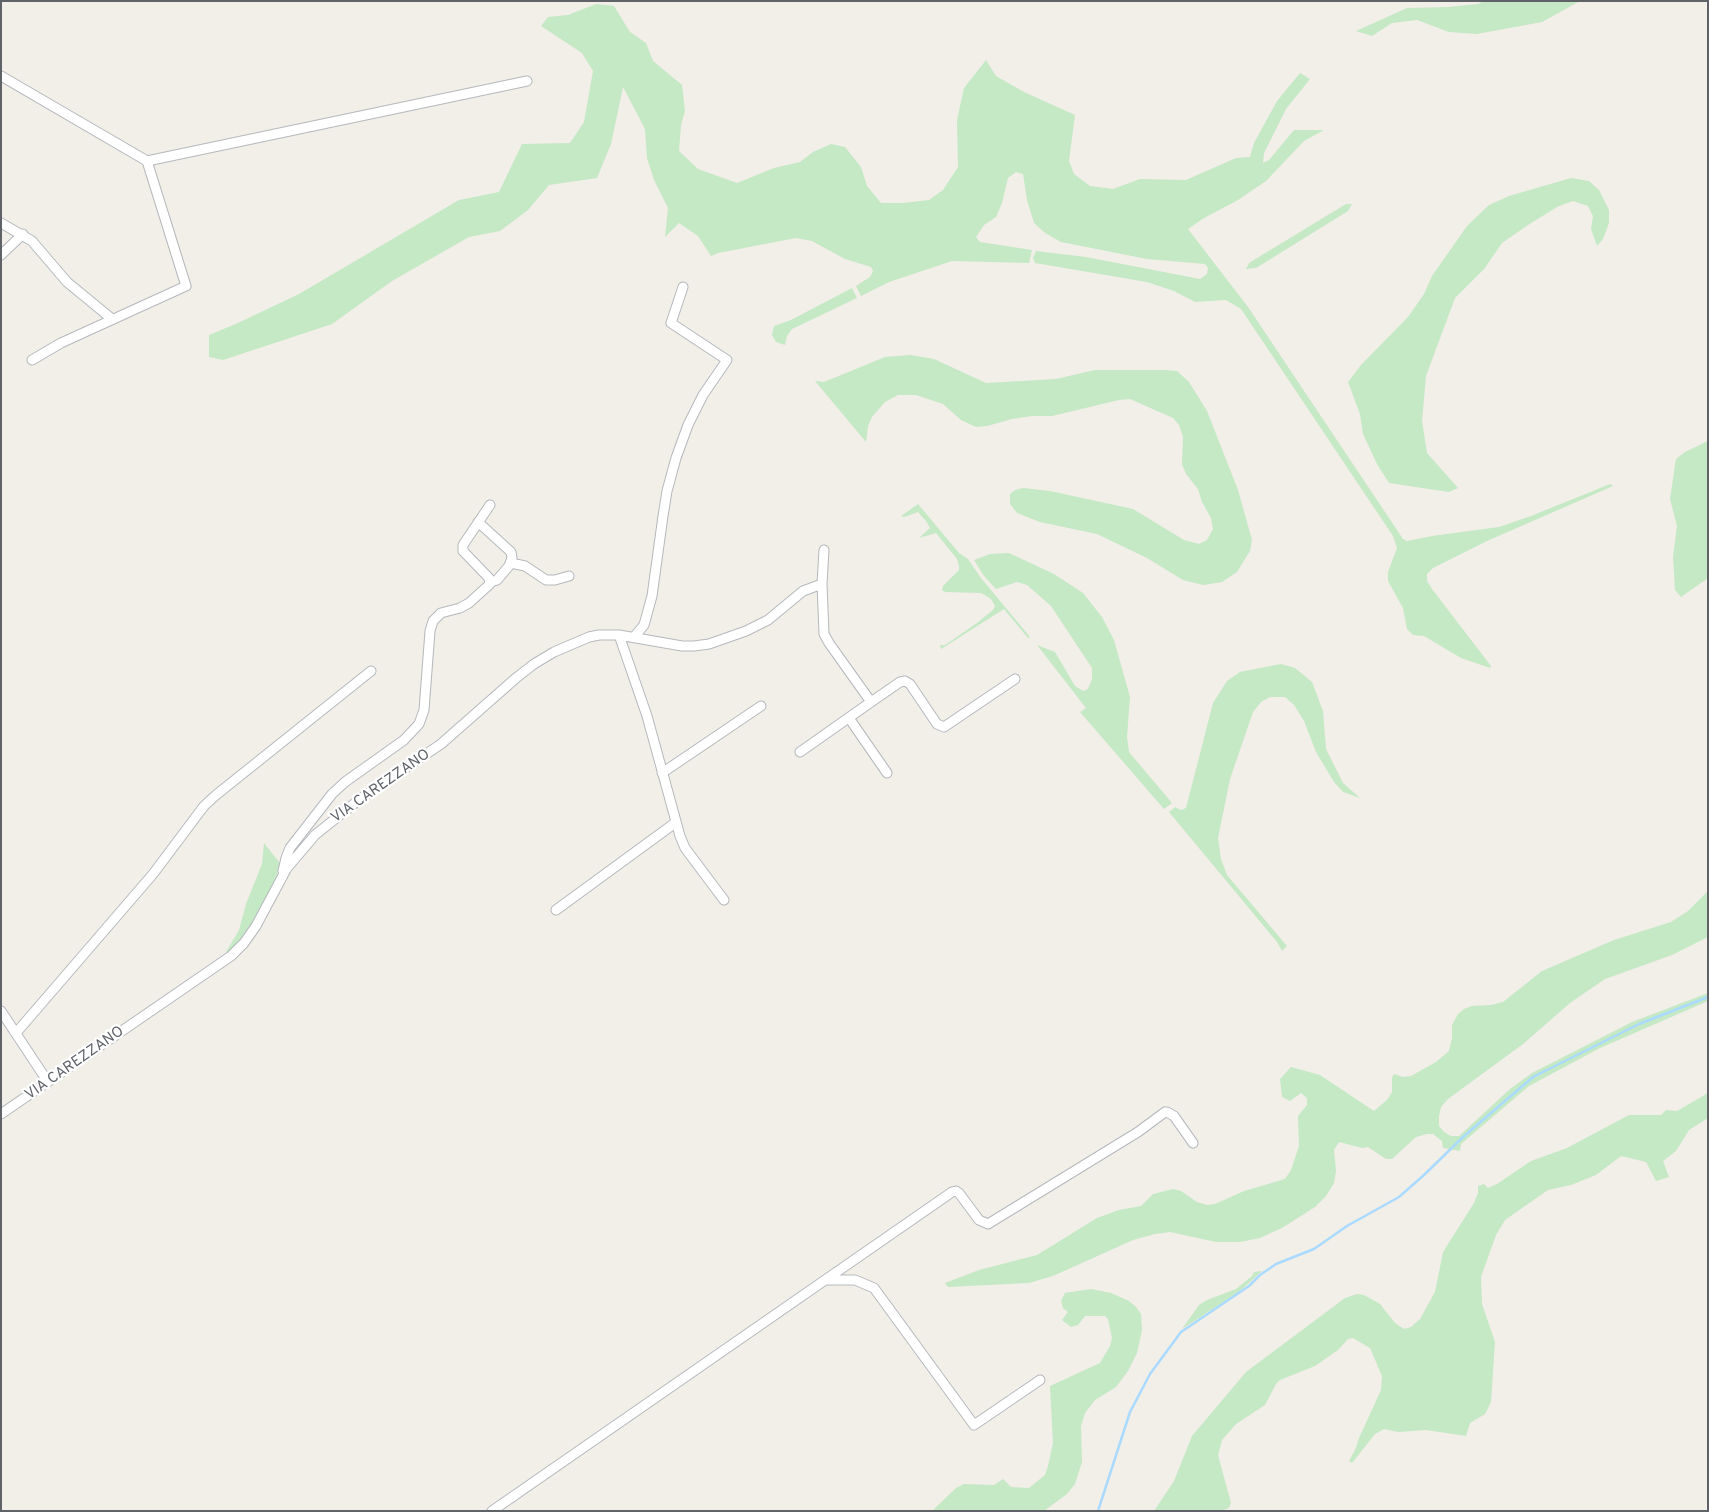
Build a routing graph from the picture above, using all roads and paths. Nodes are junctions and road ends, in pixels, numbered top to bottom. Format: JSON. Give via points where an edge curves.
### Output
{"nodes":[{"id":1,"x":1,"y":76,"type":"edge"},
{"id":2,"x":527,"y":81,"type":"dead end"},
{"id":3,"x":148,"y":161,"type":"junction"},
{"id":4,"x":1,"y":223,"type":"edge"},
{"id":5,"x":23,"y":234,"type":"junction"},
{"id":6,"x":1,"y":255,"type":"edge"},
{"id":7,"x":683,"y":287,"type":"dead end"},
{"id":8,"x":112,"y":319,"type":"junction"},
{"id":9,"x":32,"y":360,"type":"dead end"},
{"id":10,"x":490,"y":505,"type":"dead end"},
{"id":11,"x":478,"y":522,"type":"junction"},
{"id":12,"x":824,"y":550,"type":"dead end"},
{"id":13,"x":511,"y":563,"type":"junction"},
{"id":14,"x":569,"y":576,"type":"dead end"},
{"id":15,"x":491,"y":582,"type":"junction"},
{"id":16,"x":822,"y":584,"type":"junction"},
{"id":17,"x":619,"y":635,"type":"junction"},
{"id":18,"x":634,"y":637,"type":"junction"},
{"id":19,"x":371,"y":671,"type":"dead end"},
{"id":20,"x":1015,"y":679,"type":"dead end"},
{"id":21,"x":871,"y":702,"type":"junction"},
{"id":22,"x":761,"y":706,"type":"dead end"},
{"id":23,"x":849,"y":718,"type":"junction"},
{"id":24,"x":800,"y":752,"type":"dead end"},
{"id":25,"x":662,"y":773,"type":"junction"},
{"id":26,"x":887,"y":774,"type":"dead end"},
{"id":27,"x":675,"y":824,"type":"junction"},
{"id":28,"x":283,"y":874,"type":"junction"},
{"id":29,"x":724,"y":900,"type":"dead end"},
{"id":30,"x":556,"y":910,"type":"dead end"},
{"id":31,"x":1,"y":1011,"type":"edge"},
{"id":32,"x":16,"y":1033,"type":"junction"},
{"id":33,"x":48,"y":1082,"type":"junction"},
{"id":34,"x":1,"y":1114,"type":"edge"},
{"id":35,"x":1193,"y":1143,"type":"dead end"},
{"id":36,"x":826,"y":1280,"type":"junction"},
{"id":37,"x":1040,"y":1380,"type":"dead end"},
{"id":38,"x":492,"y":1511,"type":"edge"}],
"edges":[{"from":1,"to":3,"type":"street"},
{"from":2,"to":3,"type":"street"},
{"from":3,"to":8,"type":"street","via":[[186,286]]},
{"from":4,"to":5,"type":"street"},
{"from":5,"to":6,"type":"street"},
{"from":5,"to":8,"type":"street","via":[[67,282]]},
{"from":7,"to":18,"type":"street","via":[[671,323],[727,360],[703,395],[676,458],[663,516],[652,596],[645,624]]},
{"from":8,"to":9,"type":"street"},
{"from":10,"to":11,"type":"street"},
{"from":11,"to":13,"type":"street","via":[[511,552]]},
{"from":11,"to":15,"type":"street","via":[[463,550]]},
{"from":12,"to":16,"type":"street"},
{"from":13,"to":14,"type":"street","via":[[525,566],[546,580]]},
{"from":13,"to":15,"type":"street","via":[[497,580]]},
{"from":15,"to":28,"type":"street","via":[[469,603],[436,617],[430,631],[424,710],[419,724],[404,740],[332,794],[290,848]]},
{"from":16,"to":18,"type":"street","name":"VIA CAREZZANO","via":[[803,590],[768,620],[709,644],[682,646]]},
{"from":16,"to":21,"type":"street","via":[[825,636]]},
{"from":17,"to":18,"type":"street","name":"VIA CAREZZANO"},
{"from":17,"to":25,"type":"street","via":[[647,716]]},
{"from":17,"to":28,"type":"street","name":"VIA CAREZZANO","via":[[589,637],[534,664],[437,747],[336,816],[307,843]]},
{"from":19,"to":32,"type":"street","via":[[204,806],[153,874]]},
{"from":20,"to":21,"type":"street","via":[[944,727],[938,724],[906,681]]},
{"from":21,"to":23,"type":"street"},
{"from":22,"to":25,"type":"street"},
{"from":23,"to":24,"type":"street"},
{"from":23,"to":26,"type":"street"},
{"from":25,"to":27,"type":"street"},
{"from":27,"to":29,"type":"street","via":[[684,846]]},
{"from":27,"to":30,"type":"street"},
{"from":28,"to":33,"type":"street","name":"VIA CAREZZANO","via":[[256,926],[237,950]]},
{"from":31,"to":32,"type":"street"},
{"from":32,"to":33,"type":"street"},
{"from":33,"to":34,"type":"street","name":"VIA CAREZZANO"},
{"from":35,"to":36,"type":"street","via":[[1174,1116],[1165,1112],[991,1224],[980,1221],[959,1193],[952,1192]]},
{"from":36,"to":37,"type":"street","via":[[855,1280],[874,1288],[974,1425]]},
{"from":36,"to":38,"type":"street"}]}
